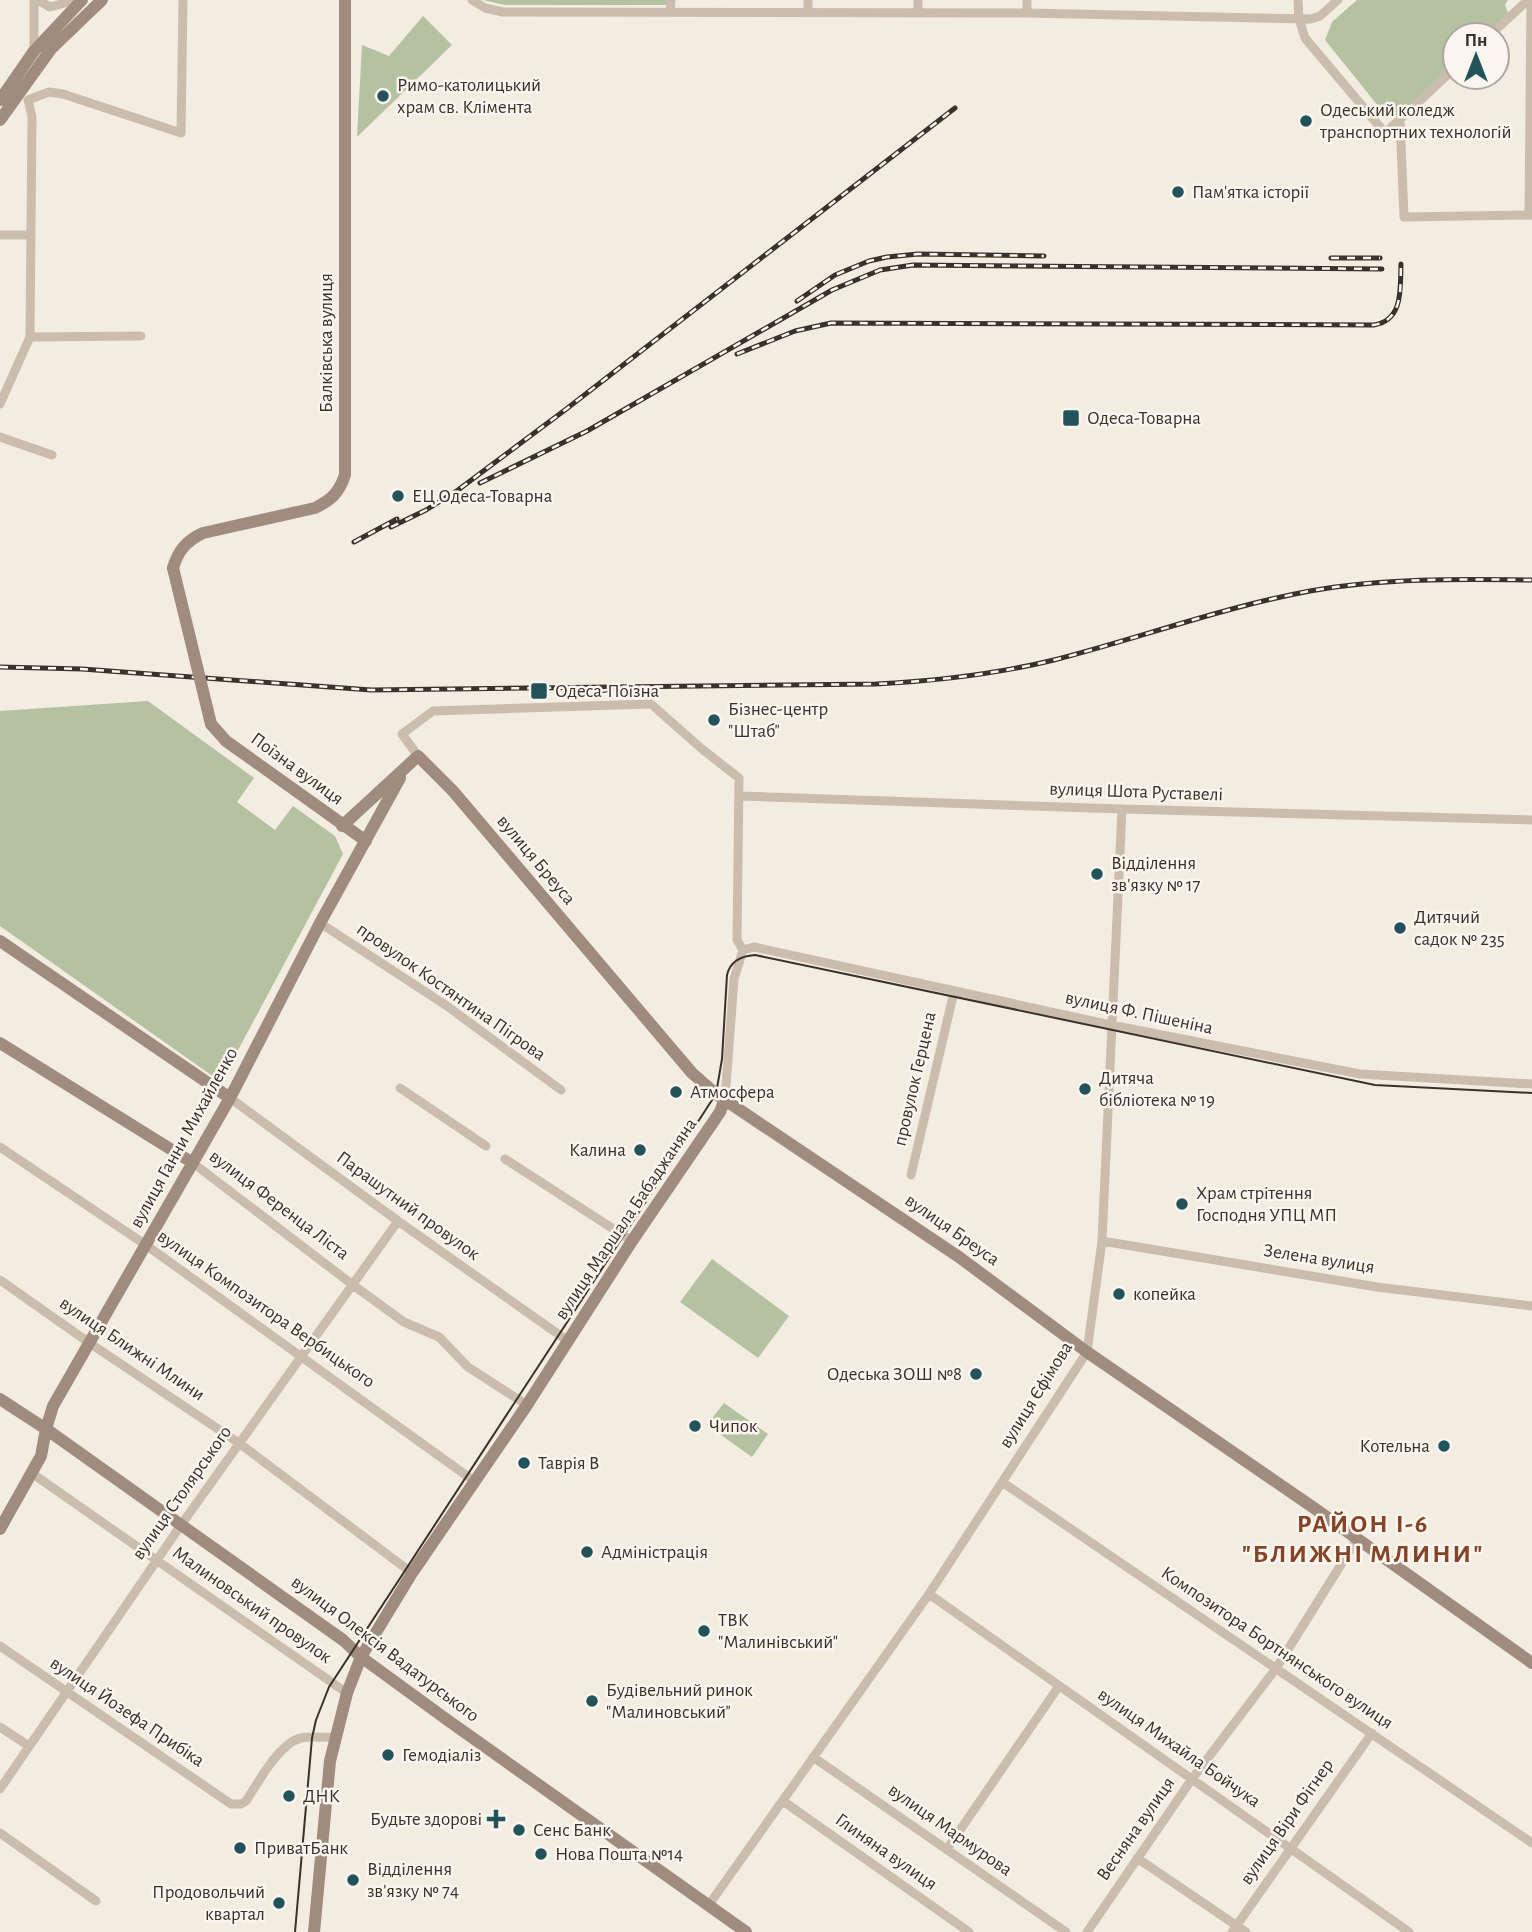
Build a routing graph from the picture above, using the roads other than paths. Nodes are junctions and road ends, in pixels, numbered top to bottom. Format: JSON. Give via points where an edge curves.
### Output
{"nodes":[{"id":1,"x":36,"y":0,"type":"edge"},
{"id":2,"x":76,"y":0,"type":"edge"},
{"id":3,"x":82,"y":0,"type":"edge"},
{"id":4,"x":102,"y":0,"type":"edge"},
{"id":5,"x":183,"y":0,"type":"edge"},
{"id":6,"x":345,"y":0,"type":"edge"},
{"id":7,"x":472,"y":0,"type":"edge"},
{"id":8,"x":671,"y":0,"type":"edge"},
{"id":9,"x":808,"y":0,"type":"edge"},
{"id":10,"x":918,"y":0,"type":"edge"},
{"id":11,"x":1027,"y":0,"type":"edge"},
{"id":12,"x":1298,"y":0,"type":"edge"},
{"id":13,"x":1338,"y":0,"type":"edge"},
{"id":14,"x":1530,"y":0,"type":"edge"},
{"id":15,"x":670,"y":12,"type":"junction"},
{"id":16,"x":808,"y":12,"type":"junction"},
{"id":17,"x":918,"y":13,"type":"junction"},
{"id":18,"x":1027,"y":13,"type":"junction"},
{"id":19,"x":1300,"y":19,"type":"junction"},
{"id":20,"x":1506,"y":21,"type":"edge"},
{"id":21,"x":1531,"y":26,"type":"edge"},
{"id":22,"x":34,"y":51,"type":"junction"},
{"id":23,"x":1441,"y":81,"type":"edge"},
{"id":24,"x":22,"y":99,"type":"junction"},
{"id":25,"x":0,"y":100,"type":"edge"},
{"id":26,"x":1400,"y":119,"type":"junction"},
{"id":27,"x":0,"y":120,"type":"edge"},
{"id":28,"x":1530,"y":215,"type":"edge"},
{"id":29,"x":0,"y":234,"type":"edge"},
{"id":30,"x":30,"y":234,"type":"junction"},
{"id":31,"x":141,"y":336,"type":"dead end"},
{"id":32,"x":30,"y":337,"type":"junction"},
{"id":33,"x":0,"y":404,"type":"edge"},
{"id":34,"x":0,"y":437,"type":"edge"},
{"id":35,"x":52,"y":455,"type":"dead end"},
{"id":36,"x":211,"y":724,"type":"joint"},
{"id":37,"x":418,"y":756,"type":"junction"},
{"id":38,"x":407,"y":767,"type":"junction"},
{"id":39,"x":739,"y":796,"type":"junction"},
{"id":40,"x":1122,"y":810,"type":"junction"},
{"id":41,"x":1532,"y":820,"type":"edge"},
{"id":42,"x":342,"y":826,"type":"junction"},
{"id":43,"x":366,"y":841,"type":"junction"},
{"id":44,"x":320,"y":923,"type":"junction"},
{"id":45,"x":0,"y":941,"type":"edge"},
{"id":46,"x":743,"y":950,"type":"junction"},
{"id":47,"x":954,"y":992,"type":"junction"},
{"id":48,"x":1111,"y":1025,"type":"junction"},
{"id":49,"x":0,"y":1043,"type":"edge"},
{"id":50,"x":1532,"y":1084,"type":"edge"},
{"id":51,"x":400,"y":1088,"type":"dead end"},
{"id":52,"x":561,"y":1090,"type":"dead end"},
{"id":53,"x":230,"y":1098,"type":"junction"},
{"id":54,"x":725,"y":1100,"type":"junction"},
{"id":55,"x":486,"y":1146,"type":"dead end"},
{"id":56,"x":0,"y":1147,"type":"edge"},
{"id":57,"x":505,"y":1158,"type":"dead end"},
{"id":58,"x":193,"y":1163,"type":"junction"},
{"id":59,"x":911,"y":1175,"type":"dead end"},
{"id":60,"x":398,"y":1221,"type":"junction"},
{"id":61,"x":632,"y":1241,"type":"junction"},
{"id":62,"x":1102,"y":1241,"type":"junction"},
{"id":63,"x":146,"y":1245,"type":"junction"},
{"id":64,"x":0,"y":1280,"type":"edge"},
{"id":65,"x":353,"y":1285,"type":"junction"},
{"id":66,"x":1532,"y":1307,"type":"edge"},
{"id":67,"x":568,"y":1341,"type":"junction"},
{"id":68,"x":90,"y":1344,"type":"junction"},
{"id":69,"x":1087,"y":1352,"type":"junction"},
{"id":70,"x":301,"y":1355,"type":"junction"},
{"id":71,"x":0,"y":1399,"type":"edge"},
{"id":72,"x":527,"y":1405,"type":"junction"},
{"id":73,"x":46,"y":1429,"type":"junction"},
{"id":74,"x":239,"y":1443,"type":"junction"},
{"id":75,"x":33,"y":1474,"type":"junction"},
{"id":76,"x":474,"y":1481,"type":"junction"},
{"id":77,"x":1002,"y":1482,"type":"junction"},
{"id":78,"x":181,"y":1525,"type":"junction"},
{"id":79,"x":0,"y":1529,"type":"edge"},
{"id":80,"x":1357,"y":1539,"type":"junction"},
{"id":81,"x":157,"y":1560,"type":"junction"},
{"id":82,"x":412,"y":1573,"type":"junction"},
{"id":83,"x":929,"y":1594,"type":"junction"},
{"id":84,"x":0,"y":1646,"type":"edge"},
{"id":85,"x":361,"y":1657,"type":"junction"},
{"id":86,"x":1532,"y":1663,"type":"edge"},
{"id":87,"x":1277,"y":1667,"type":"junction"},
{"id":88,"x":1059,"y":1686,"type":"junction"},
{"id":89,"x":66,"y":1692,"type":"junction"},
{"id":90,"x":347,"y":1693,"type":"junction"},
{"id":91,"x":0,"y":1727,"type":"edge"},
{"id":92,"x":1371,"y":1733,"type":"junction"},
{"id":93,"x":335,"y":1737,"type":"junction"},
{"id":94,"x":29,"y":1746,"type":"junction"},
{"id":95,"x":813,"y":1757,"type":"junction"},
{"id":96,"x":1192,"y":1779,"type":"junction"},
{"id":97,"x":0,"y":1789,"type":"edge"},
{"id":98,"x":783,"y":1801,"type":"junction"},
{"id":99,"x":0,"y":1833,"type":"edge"},
{"id":100,"x":1532,"y":1843,"type":"edge"},
{"id":101,"x":947,"y":1849,"type":"junction"},
{"id":102,"x":1291,"y":1849,"type":"junction"},
{"id":103,"x":1137,"y":1858,"type":"junction"},
{"id":104,"x":96,"y":1901,"type":"dead end"},
{"id":105,"x":708,"y":1906,"type":"junction"},
{"id":106,"x":1234,"y":1929,"type":"edge"},
{"id":107,"x":314,"y":1932,"type":"edge"},
{"id":108,"x":746,"y":1932,"type":"edge"},
{"id":109,"x":969,"y":1932,"type":"edge"},
{"id":110,"x":1066,"y":1932,"type":"edge"},
{"id":111,"x":1087,"y":1932,"type":"edge"},
{"id":112,"x":1246,"y":1932,"type":"edge"},
{"id":113,"x":1409,"y":1932,"type":"edge"}],
"edges":[{"from":1,"to":2,"type":"street","via":[[50,7]]},
{"from":1,"to":22,"type":"street"},
{"from":3,"to":22,"type":"street"},
{"from":4,"to":24,"type":"street","via":[[51,50]]},
{"from":5,"to":24,"type":"street","via":[[181,133],[64,94],[49,92]]},
{"from":6,"to":36,"type":"street","name":"Балківська вулиця","bridge":true,"via":[[345,475],[340,491],[329,502],[203,534],[191,539],[177,556],[173,568]]},
{"from":7,"to":15,"type":"street","via":[[503,12]]},
{"from":8,"to":15,"type":"street"},
{"from":9,"to":16,"type":"street"},
{"from":10,"to":17,"type":"street"},
{"from":11,"to":18,"type":"street"},
{"from":12,"to":19,"type":"street"},
{"from":13,"to":19,"type":"street","via":[[1320,16]]},
{"from":14,"to":20,"type":"street"},
{"from":14,"to":21,"type":"street"},
{"from":15,"to":16,"type":"street"},
{"from":16,"to":17,"type":"street"},
{"from":17,"to":18,"type":"street"},
{"from":18,"to":19,"type":"street"},
{"from":19,"to":26,"type":"street","via":[[1305,38],[1385,132]]},
{"from":21,"to":28,"type":"street"},
{"from":22,"to":25,"type":"street"},
{"from":23,"to":26,"type":"street"},
{"from":24,"to":27,"type":"street"},
{"from":24,"to":30,"type":"street","via":[[32,117]]},
{"from":26,"to":28,"type":"street","via":[[1404,218]]},
{"from":29,"to":30,"type":"street"},
{"from":30,"to":32,"type":"street"},
{"from":31,"to":32,"type":"street"},
{"from":32,"to":33,"type":"street"},
{"from":34,"to":35,"type":"street"},
{"from":36,"to":42,"type":"street","name":"Поїзна вулиця","via":[[226,741]]},
{"from":37,"to":38,"type":"street","name":"вулиця Ганни Михайленко"},
{"from":37,"to":39,"type":"street","name":"вулиця Маршала Бабаджаняна","via":[[402,734],[433,711],[650,704],[738,778]]},
{"from":37,"to":54,"type":"street","name":"вулиця Бреуса","via":[[453,791],[692,1073]]},
{"from":38,"to":42,"type":"street","name":"вулиця Ганни Михайленко"},
{"from":38,"to":43,"type":"street","name":"вулиця Ганни Михайленко"},
{"from":39,"to":40,"type":"street","name":"вулиця Шота Руставелі"},
{"from":39,"to":46,"type":"street","name":"вулиця Маршала Бабаджаняна","via":[[737,940]]},
{"from":40,"to":41,"type":"street","name":"вулиця Шота Руставелі"},
{"from":40,"to":48,"type":"street","name":"вулиця Єфімова"},
{"from":42,"to":43,"type":"street","name":"Поїзна вулиця"},
{"from":43,"to":44,"type":"street","name":"вулиця Ганни Михайленко"},
{"from":44,"to":52,"type":"street","name":"провулок Костянтина Пігрова","via":[[447,1006]]},
{"from":44,"to":53,"type":"street","name":"вулиця Ганни Михайленко"},
{"from":45,"to":53,"type":"street"},
{"from":46,"to":47,"type":"street","name":"вулиця Ф. Пішеніна","via":[[754,947]]},
{"from":46,"to":54,"type":"street","name":"вулиця Маршала Бабаджаняна","via":[[734,979]]},
{"from":47,"to":48,"type":"street","name":"вулиця Ф. Пішеніна"},
{"from":47,"to":59,"type":"street","name":"провулок Герцена"},
{"from":48,"to":50,"type":"street","name":"вулиця Ф. Пішеніна","via":[[1360,1074]]},
{"from":48,"to":62,"type":"street","name":"вулиця Єфімова"},
{"from":49,"to":58,"type":"street","name":"вулиця Ференца Ліста"},
{"from":51,"to":55,"type":"street"},
{"from":53,"to":58,"type":"street","name":"вулиця Ганни Михайленко"},
{"from":53,"to":60,"type":"street","name":"Парашутний провулок"},
{"from":54,"to":61,"type":"street","name":"вулиця Маршала Бабаджаняна"},
{"from":54,"to":69,"type":"street","name":"вулиця Бреуса","via":[[959,1258]]},
{"from":56,"to":63,"type":"street","name":"вулиця Композитора Вербицького"},
{"from":57,"to":61,"type":"street"},
{"from":58,"to":63,"type":"street","name":"вулиця Ганни Михайленко"},
{"from":58,"to":65,"type":"street","name":"вулиця Ференца Ліста"},
{"from":60,"to":65,"type":"street","name":"вулиця Столярського"},
{"from":60,"to":67,"type":"street","name":"Парашутний провулок"},
{"from":61,"to":67,"type":"street","name":"вулиця Маршала Бабаджаняна"},
{"from":62,"to":66,"type":"street","name":"Зелена вулиця","via":[[1377,1287]]},
{"from":62,"to":69,"type":"street","name":"вулиця Єфімова"},
{"from":63,"to":68,"type":"street","name":"вулиця Ганни Михайленко"},
{"from":63,"to":70,"type":"street","name":"вулиця Композитора Вербицького"},
{"from":64,"to":68,"type":"street","name":"вулиця Ближні Млини"},
{"from":65,"to":70,"type":"street","name":"вулиця Столярського"},
{"from":65,"to":72,"type":"street","name":"вулиця Ференца Ліста","via":[[404,1322],[439,1338],[468,1367]]},
{"from":67,"to":72,"type":"street","name":"вулиця Маршала Бабаджаняна"},
{"from":68,"to":73,"type":"street","name":"вулиця Ганни Михайленко","via":[[53,1406]]},
{"from":68,"to":74,"type":"street","name":"вулиця Ближні Млини"},
{"from":69,"to":77,"type":"street","name":"вулиця Єфімова"},
{"from":69,"to":80,"type":"street","name":"вулиця Бреуса"},
{"from":70,"to":74,"type":"street","name":"вулиця Столярського"},
{"from":70,"to":76,"type":"street","name":"вулиця Композитора Вербицького"},
{"from":71,"to":73,"type":"street","name":"вулиця Олексія Вадатурського"},
{"from":72,"to":76,"type":"street","name":"вулиця Маршала Бабаджаняна"},
{"from":73,"to":75,"type":"street","name":"вулиця Ганни Михайленко"},
{"from":73,"to":78,"type":"street","name":"вулиця Олексія Вадатурського"},
{"from":74,"to":78,"type":"street","name":"вулиця Столярського"},
{"from":74,"to":82,"type":"street","name":"вулиця Ближні Млини"},
{"from":75,"to":79,"type":"street","name":"вулиця Ганни Михайленко"},
{"from":75,"to":81,"type":"street","name":"Малиновський провулок"},
{"from":76,"to":82,"type":"street","name":"вулиця Маршала Бабаджаняна"},
{"from":77,"to":83,"type":"street","name":"вулиця Єфімова"},
{"from":77,"to":87,"type":"street","name":"Композитора Бортнянського вулиця"},
{"from":78,"to":81,"type":"street","name":"вулиця Столярського"},
{"from":78,"to":85,"type":"street","name":"вулиця Олексія Вадатурського"},
{"from":80,"to":86,"type":"street","name":"вулиця Бреуса"},
{"from":80,"to":87,"type":"street","name":"Весняна вулиця"},
{"from":81,"to":89,"type":"street","name":"вулиця Столярського"},
{"from":81,"to":90,"type":"street","name":"Малиновський провулок"},
{"from":82,"to":85,"type":"street","name":"вулиця Маршала Бабаджаняна"},
{"from":83,"to":88,"type":"street","name":"вулиця Михайла Бойчука"},
{"from":83,"to":95,"type":"street","name":"вулиця Єфімова"},
{"from":84,"to":89,"type":"street","name":"вулиця Йозефа Прибіка"},
{"from":85,"to":90,"type":"street","name":"вулиця Маршала Бабаджаняна"},
{"from":85,"to":105,"type":"street","name":"вулиця Олексія Вадатурського"},
{"from":87,"to":92,"type":"street","name":"Композитора Бортнянського вулиця"},
{"from":87,"to":96,"type":"street","name":"Весняна вулиця"},
{"from":88,"to":96,"type":"street","name":"вулиця Михайла Бойчука"},
{"from":88,"to":101,"type":"street"},
{"from":89,"to":93,"type":"street","name":"вулиця Йозефа Прибіка","via":[[236,1805],[246,1801],[291,1742]]},
{"from":89,"to":94,"type":"street","name":"вулиця Столярського"},
{"from":90,"to":93,"type":"street","name":"вулиця Маршала Бабаджаняна"},
{"from":91,"to":94,"type":"street"},
{"from":92,"to":100,"type":"street","name":"Композитора Бортнянського вулиця"},
{"from":92,"to":102,"type":"street","name":"вулиця Віри Фігнер"},
{"from":93,"to":107,"type":"street","name":"вулиця Маршала Бабаджаняна"},
{"from":94,"to":97,"type":"street","name":"вулиця Столярського"},
{"from":95,"to":98,"type":"street","name":"вулиця Єфімова"},
{"from":95,"to":101,"type":"street","name":"вулиця Мармурова"},
{"from":96,"to":102,"type":"street","name":"вулиця Михайла Бойчука"},
{"from":96,"to":103,"type":"street","name":"Весняна вулиця"},
{"from":98,"to":105,"type":"street","name":"вулиця Єфімова"},
{"from":98,"to":109,"type":"street","name":"Глиняна вулиця"},
{"from":99,"to":104,"type":"street"},
{"from":101,"to":110,"type":"street","name":"вулиця Мармурова"},
{"from":102,"to":106,"type":"street","name":"вулиця Віри Фігнер"},
{"from":102,"to":113,"type":"street","name":"вулиця Михайла Бойчука"},
{"from":103,"to":106,"type":"street"},
{"from":103,"to":111,"type":"street","name":"Весняна вулиця"},
{"from":105,"to":108,"type":"street","name":"вулиця Олексія Вадатурського"},
{"from":106,"to":112,"type":"street"}]}
